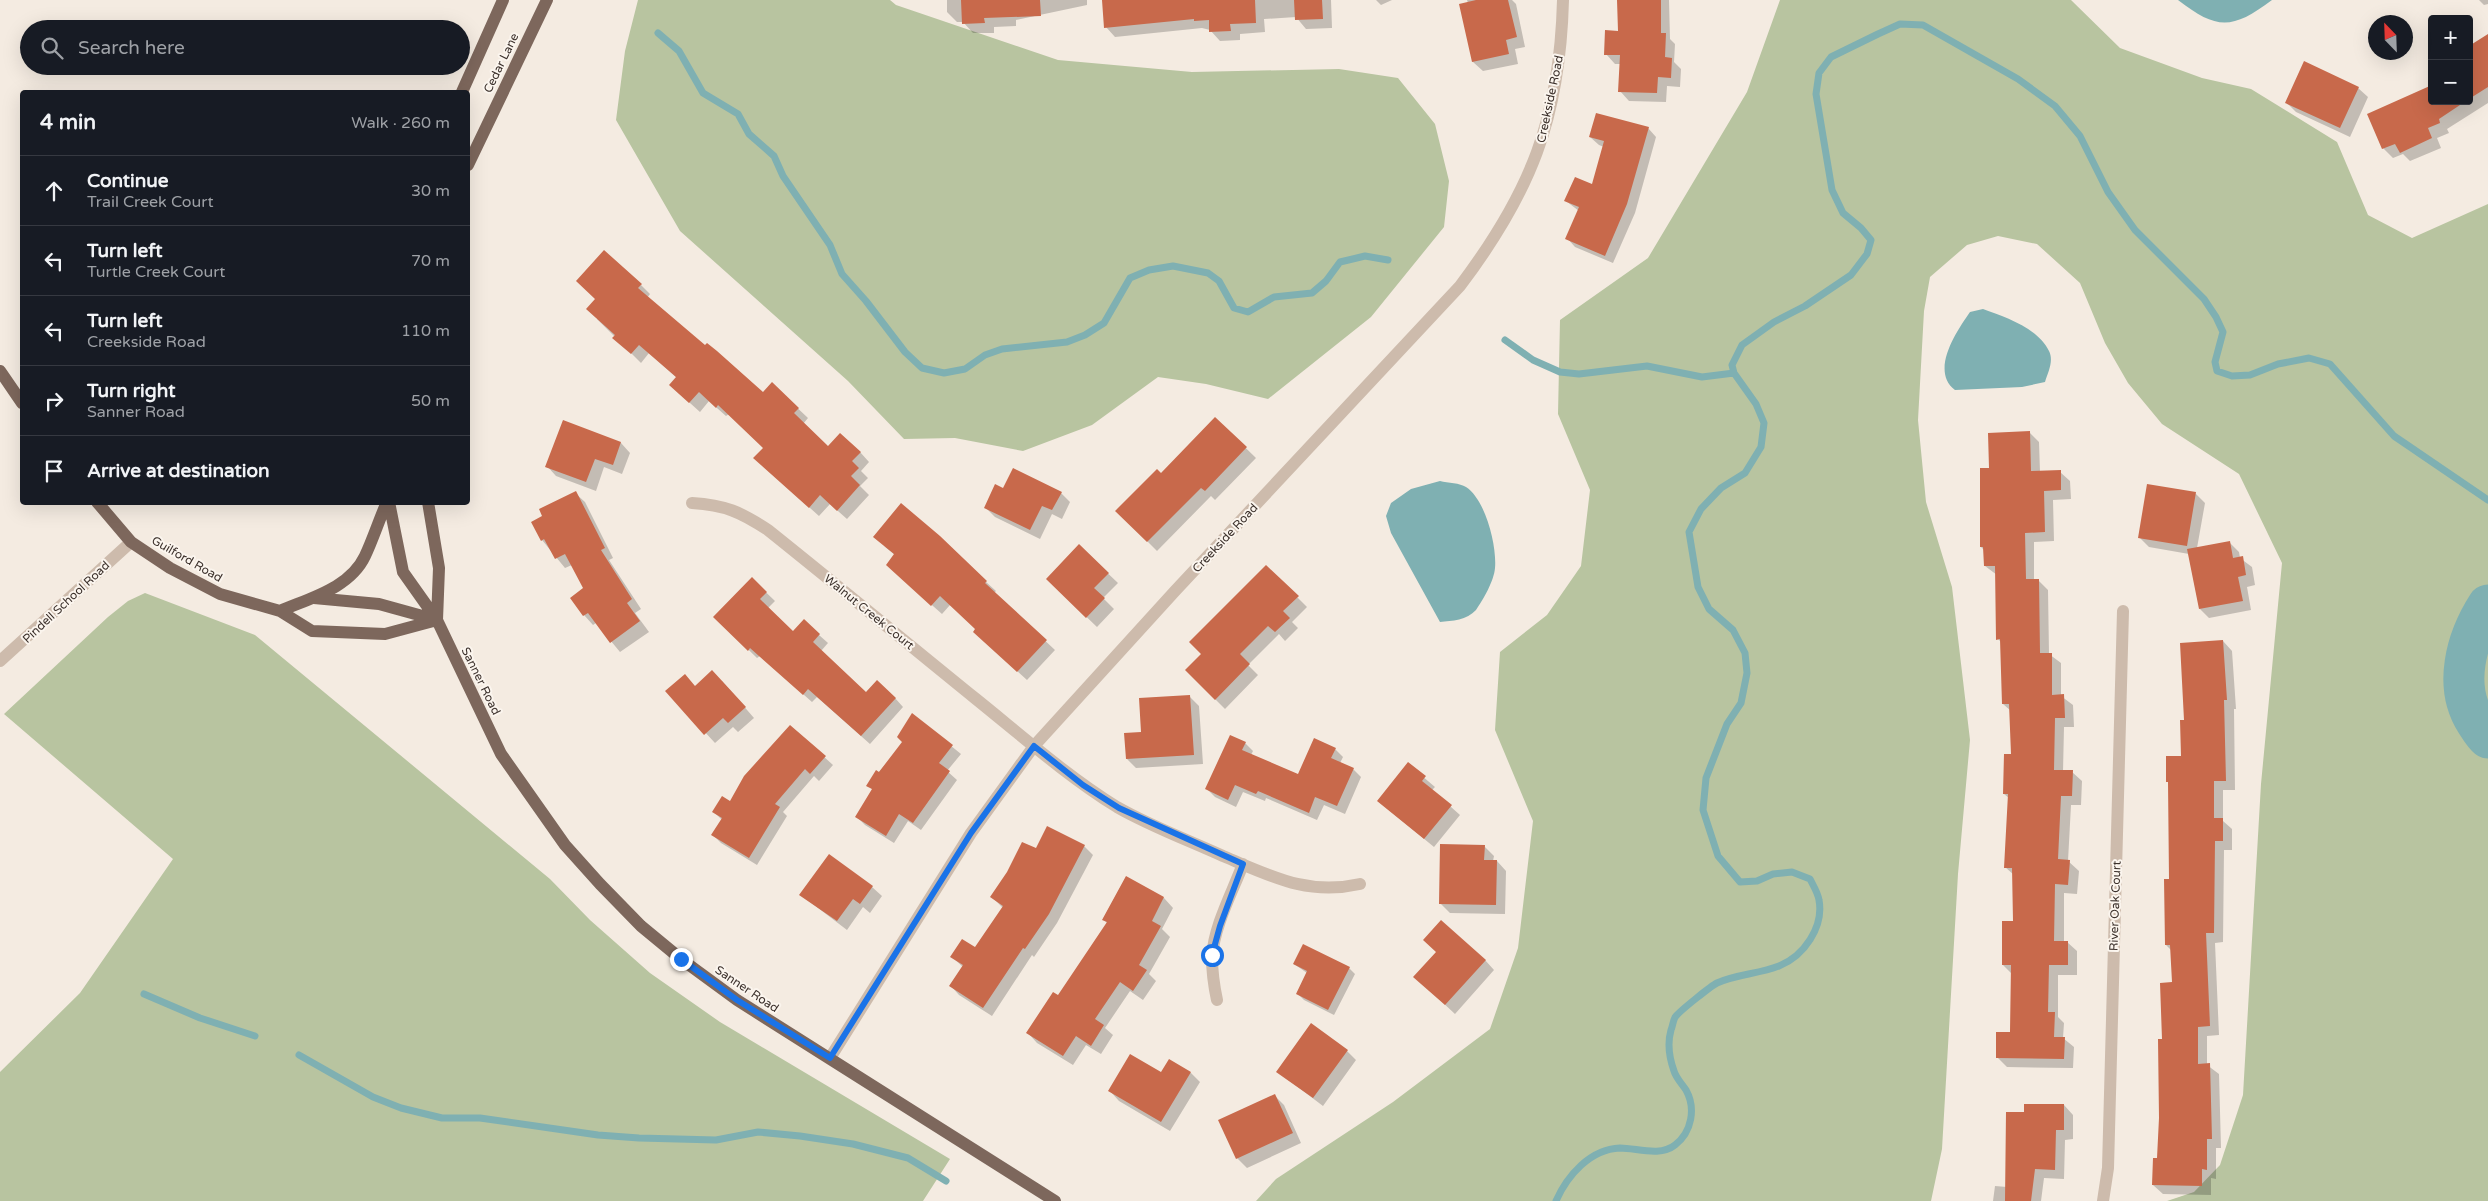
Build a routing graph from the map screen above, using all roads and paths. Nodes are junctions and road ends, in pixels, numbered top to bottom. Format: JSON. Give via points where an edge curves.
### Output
{"nodes":[{"id":1,"x":503,"y":0,"type":"edge"},
{"id":2,"x":547,"y":0,"type":"edge"},
{"id":3,"x":1563,"y":0,"type":"edge"},
{"id":4,"x":470,"y":74,"type":"edge"},
{"id":5,"x":470,"y":75,"type":"edge"},
{"id":6,"x":463,"y":90,"type":"edge"},
{"id":7,"x":470,"y":162,"type":"edge"},
{"id":8,"x":0,"y":371,"type":"edge"},
{"id":9,"x":20,"y":401,"type":"edge"},
{"id":10,"x":692,"y":503,"type":"dead end"},
{"id":11,"x":100,"y":505,"type":"edge"},
{"id":12,"x":387,"y":505,"type":"edge"},
{"id":13,"x":389,"y":505,"type":"edge"},
{"id":14,"x":428,"y":505,"type":"edge"},
{"id":15,"x":131,"y":542,"type":"junction"},
{"id":16,"x":311,"y":598,"type":"junction"},
{"id":17,"x":280,"y":611,"type":"junction"},
{"id":18,"x":2123,"y":611,"type":"dead end"},
{"id":19,"x":436,"y":620,"type":"junction"},
{"id":20,"x":0,"y":661,"type":"edge"},
{"id":21,"x":1034,"y":746,"type":"junction"},
{"id":22,"x":1243,"y":864,"type":"junction"},
{"id":23,"x":1360,"y":884,"type":"dead end"},
{"id":24,"x":1217,"y":1000,"type":"dead end"},
{"id":25,"x":830,"y":1058,"type":"junction"},
{"id":26,"x":1055,"y":1201,"type":"edge"},
{"id":27,"x":2103,"y":1201,"type":"edge"}],
"edges":[{"from":1,"to":4,"type":"main road","name":"Cedar Lane"},
{"from":2,"to":7,"type":"main road","name":"Cedar Lane"},
{"from":3,"to":21,"type":"street","name":"Creekside Road","via":[[1562,47],[1537,156],[1517,201],[1492,244],[1460,286]]},
{"from":5,"to":6,"type":"main road","name":"Cedar Lane"},
{"from":8,"to":9,"type":"main road"},
{"from":10,"to":21,"type":"street","name":"Walnut Creek Court","via":[[720,505],[768,530]]},
{"from":11,"to":15,"type":"main road","name":"Guilford Road"},
{"from":12,"to":16,"type":"main road","via":[[365,558],[352,575]]},
{"from":13,"to":19,"type":"main road","via":[[403,572]]},
{"from":14,"to":19,"type":"main road","via":[[439,568]]},
{"from":15,"to":17,"type":"main road","name":"Guilford Road","via":[[170,568],[220,594]]},
{"from":15,"to":20,"type":"street","name":"Pindell School Road"},
{"from":16,"to":17,"type":"main road"},
{"from":16,"to":19,"type":"main road","via":[[378,604]]},
{"from":17,"to":19,"type":"main road","name":"Guilford Road","via":[[312,631],[351,634],[385,634]]},
{"from":18,"to":27,"type":"street","name":"River Oak Court","via":[[2108,1158]]},
{"from":19,"to":25,"type":"main road","name":"Sanner Road","via":[[501,754],[565,845],[600,884],[641,926],[681,959],[737,1000]]},
{"from":21,"to":22,"type":"street","name":"Walnut Creek Court","via":[[1083,785],[1119,808]]},
{"from":21,"to":25,"type":"street","name":"Creekside Road","via":[[971,833]]},
{"from":22,"to":23,"type":"street","name":"Walnut Creek Court","via":[[1312,888],[1336,889]]},
{"from":22,"to":24,"type":"street","via":[[1212,955]]},
{"from":25,"to":26,"type":"main road","name":"Sanner Road"}]}
